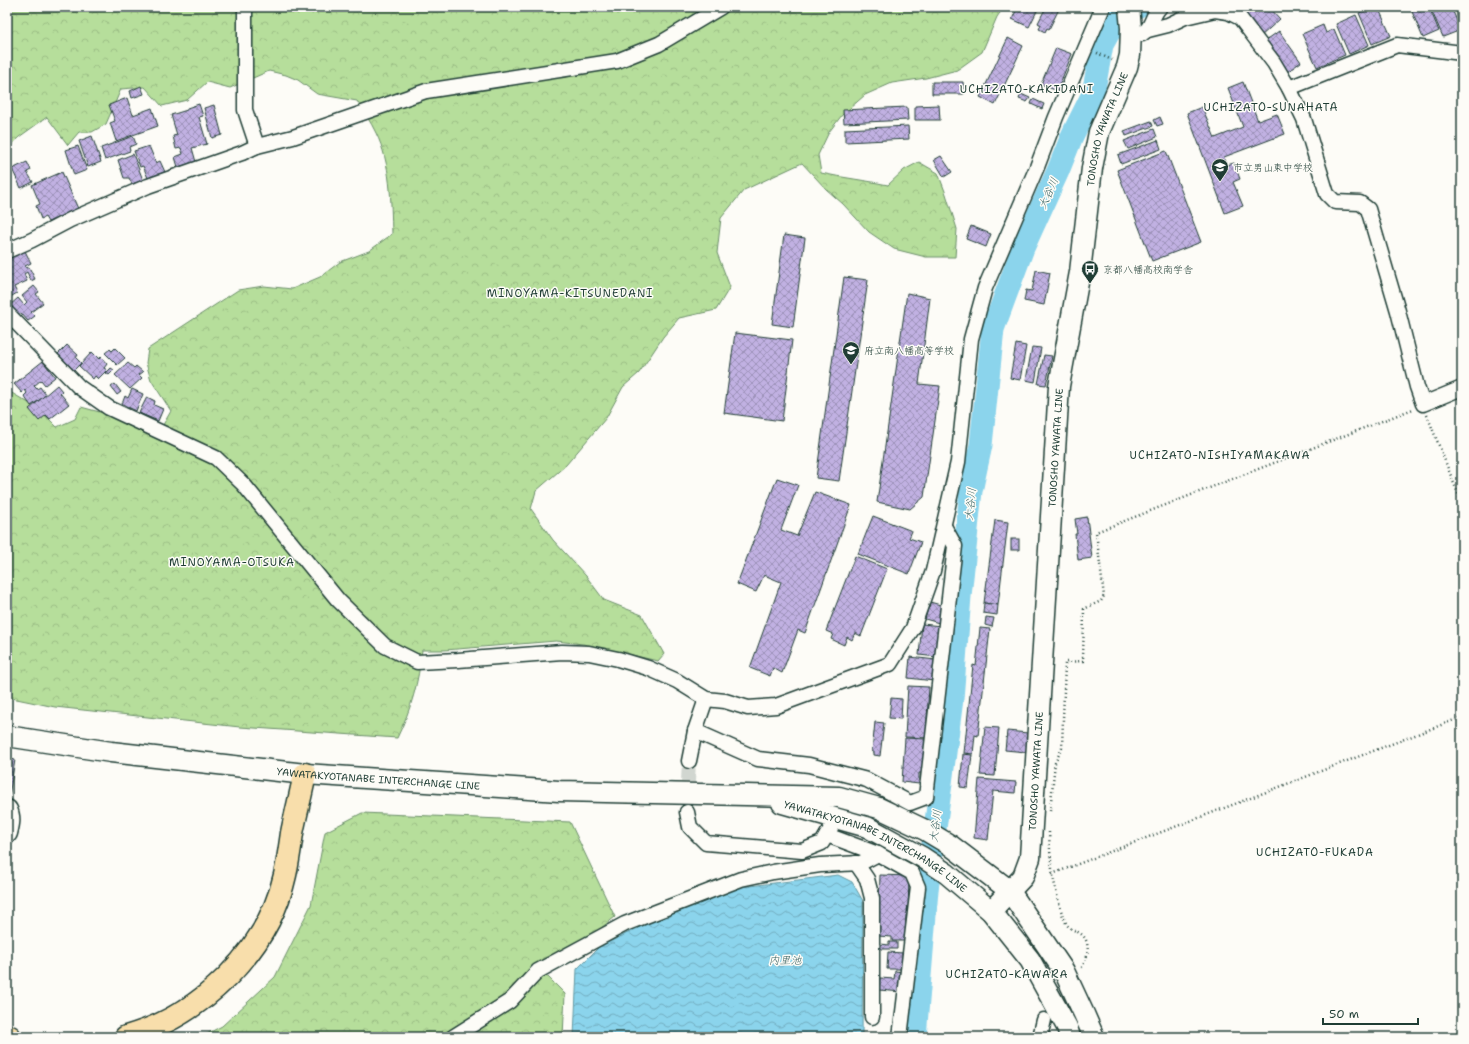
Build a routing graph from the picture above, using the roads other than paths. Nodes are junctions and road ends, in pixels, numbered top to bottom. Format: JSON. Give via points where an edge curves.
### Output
{"nodes":[{"id":1,"x":245,"y":7,"type":"edge"},
{"id":2,"x":721,"y":7,"type":"edge"},
{"id":3,"x":1103,"y":7,"type":"edge"},
{"id":4,"x":1129,"y":7,"type":"edge"},
{"id":5,"x":1160,"y":7,"type":"edge"},
{"id":6,"x":1137,"y":34,"type":"junction"},
{"id":7,"x":1462,"y":53,"type":"edge"},
{"id":8,"x":1289,"y":88,"type":"junction"},
{"id":9,"x":257,"y":146,"type":"junction"},
{"id":10,"x":7,"y":251,"type":"edge"},
{"id":11,"x":7,"y":313,"type":"edge"},
{"id":12,"x":1462,"y":388,"type":"edge"},
{"id":13,"x":944,"y":526,"type":"junction"},
{"id":14,"x":706,"y":699,"type":"junction"},
{"id":15,"x":695,"y":731,"type":"junction"},
{"id":16,"x":7,"y":736,"type":"edge"},
{"id":17,"x":689,"y":761,"type":"tunnel mouth"},
{"id":18,"x":305,"y":774,"type":"junction"},
{"id":19,"x":752,"y":795,"type":"junction"},
{"id":20,"x":840,"y":797,"type":"junction"},
{"id":21,"x":7,"y":810,"type":"edge"},
{"id":22,"x":687,"y":812,"type":"tunnel mouth"},
{"id":23,"x":831,"y":826,"type":"junction"},
{"id":24,"x":7,"y":833,"type":"edge"},
{"id":25,"x":878,"y":854,"type":"junction"},
{"id":26,"x":856,"y":863,"type":"junction"},
{"id":27,"x":1009,"y":890,"type":"junction"},
{"id":28,"x":991,"y":911,"type":"junction"},
{"id":29,"x":872,"y":1017,"type":"dead end"},
{"id":30,"x":1044,"y":1020,"type":"dead end"},
{"id":31,"x":7,"y":1036,"type":"edge"},
{"id":32,"x":10,"y":1037,"type":"edge"},
{"id":33,"x":126,"y":1037,"type":"edge"},
{"id":34,"x":160,"y":1037,"type":"edge"},
{"id":35,"x":453,"y":1037,"type":"edge"},
{"id":36,"x":900,"y":1037,"type":"edge"},
{"id":37,"x":1040,"y":1037,"type":"edge"},
{"id":38,"x":1070,"y":1037,"type":"edge"},
{"id":39,"x":1094,"y":1037,"type":"edge"}],
"edges":[{"from":1,"to":9,"type":"street","via":[[245,110]]},
{"from":2,"to":9,"type":"street","via":[[659,44],[617,61],[426,91],[293,137]]},
{"from":3,"to":13,"type":"street","via":[[984,288],[971,339],[958,462]]},
{"from":4,"to":6,"type":"main road","name":"TONOSHO YAWATA LINE"},
{"from":5,"to":6,"type":"street"},
{"from":6,"to":8,"type":"street","via":[[1185,17],[1215,10],[1228,12],[1240,18],[1274,63]]},
{"from":6,"to":27,"type":"main road","name":"TONOSHO YAWATA LINE","via":[[1127,68],[1099,132],[1092,168],[1080,272],[1059,386],[1030,858],[1023,877]]},
{"from":7,"to":8,"type":"street","via":[[1397,45]]},
{"from":8,"to":12,"type":"street","via":[[1304,119],[1327,194],[1335,202],[1360,202],[1368,209],[1423,404]]},
{"from":9,"to":10,"type":"street","via":[[148,186]]},
{"from":11,"to":14,"type":"street","via":[[79,386],[109,408],[216,458],[244,485],[338,600],[385,646],[417,662],[562,652],[589,653],[648,668],[677,681]]},
{"from":13,"to":14,"type":"street","via":[[933,571],[913,628],[890,664],[776,706],[748,708],[725,701]]},
{"from":13,"to":15,"type":"street","via":[[955,546],[926,796],[910,803],[867,780],[809,765],[758,759]]},
{"from":14,"to":15,"type":"street"},
{"from":15,"to":17,"type":"street"},
{"from":16,"to":18,"type":"main road","name":"YAWATAKYOTANABE INTERCHANGE LINE","via":[[110,752]]},
{"from":18,"to":19,"type":"main road","name":"YAWATAKYOTANABE INTERCHANGE LINE","via":[[559,791]]},
{"from":18,"to":33,"type":"highway","via":[[285,876],[265,926],[250,951],[231,973],[190,1007],[166,1021]]},
{"from":18,"to":34,"type":"highway","via":[[304,834],[296,878],[275,933],[259,958],[218,1001],[195,1018]]},
{"from":19,"to":20,"type":"main road","name":"YAWATAKYOTANABE INTERCHANGE LINE"},
{"from":19,"to":23,"type":"main road","name":"YAWATAKYOTANABE INTERCHANGE LINE"},
{"from":20,"to":23,"type":"street"},
{"from":20,"to":27,"type":"main road","name":"YAWATAKYOTANABE INTERCHANGE LINE","via":[[879,808],[924,830],[950,845]]},
{"from":21,"to":24,"type":"main road"},
{"from":22,"to":23,"type":"street","via":[[690,827],[706,843],[802,851],[822,842]]},
{"from":23,"to":25,"type":"street"},
{"from":23,"to":28,"type":"main road","name":"YAWATAKYOTANABE INTERCHANGE LINE","via":[[868,826],[946,873]]},
{"from":25,"to":26,"type":"street"},
{"from":25,"to":36,"type":"street","via":[[912,873],[918,887]]},
{"from":26,"to":29,"type":"street","via":[[866,879],[872,898]]},
{"from":26,"to":35,"type":"street","via":[[820,865],[741,879],[625,924],[538,971],[510,1000]]},
{"from":27,"to":28,"type":"main road","name":"TONOSHO YAWATA LINE"},
{"from":27,"to":39,"type":"main road","via":[[1064,971]]},
{"from":28,"to":38,"type":"main road","via":[[1030,960],[1064,1021]]},
{"from":30,"to":37,"type":"street"},
{"from":31,"to":32,"type":"highway"}]}
